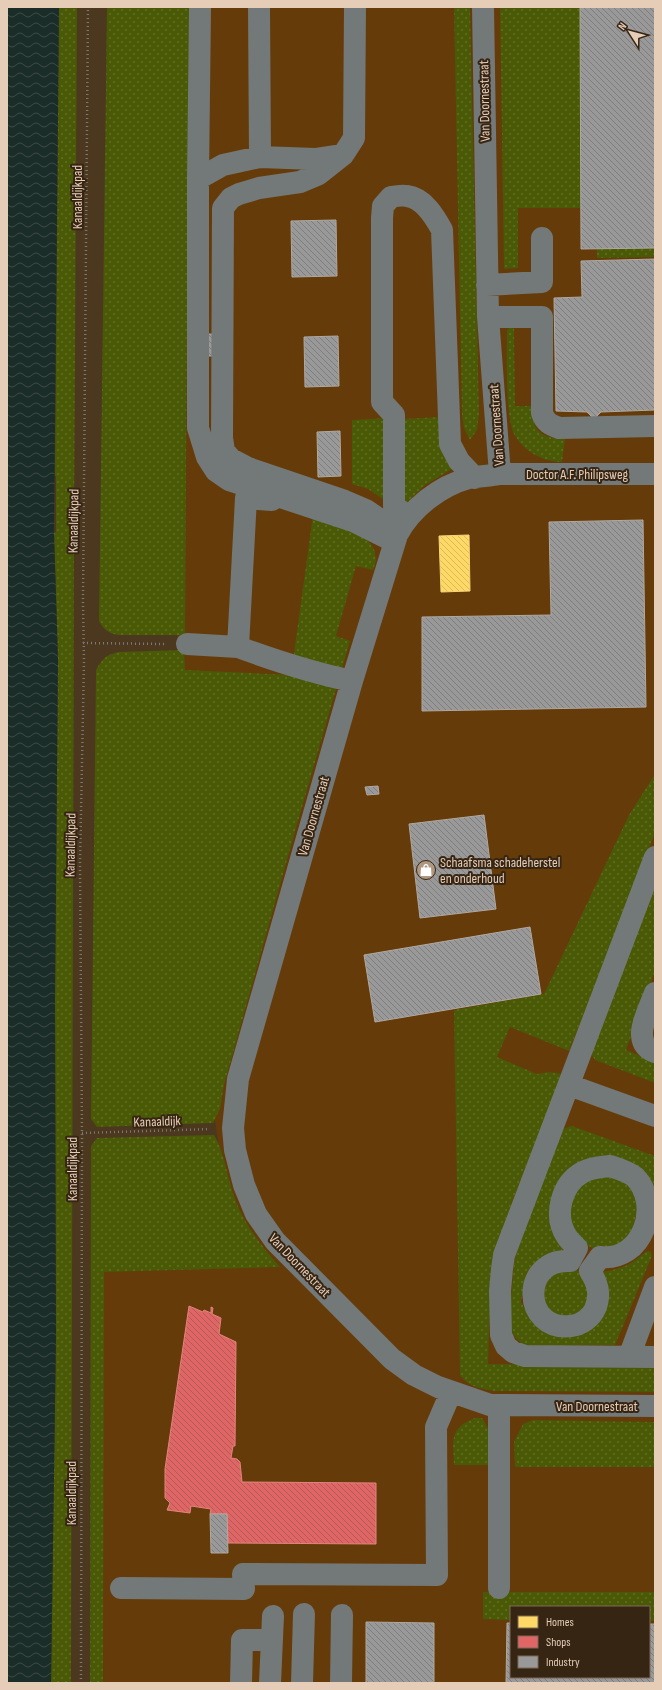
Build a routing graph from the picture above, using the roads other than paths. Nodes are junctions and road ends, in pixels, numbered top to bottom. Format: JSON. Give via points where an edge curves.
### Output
{"nodes":[{"id":1,"x":200,"y":7,"type":"edge"},
{"id":2,"x":259,"y":7,"type":"edge"},
{"id":3,"x":355,"y":7,"type":"edge"},
{"id":4,"x":483,"y":7,"type":"edge"},
{"id":5,"x":343,"y":155,"type":"junction"},
{"id":6,"x":260,"y":156,"type":"junction"},
{"id":7,"x":198,"y":179,"type":"junction"},
{"id":8,"x":542,"y":238,"type":"dead end"},
{"id":9,"x":487,"y":285,"type":"junction"},
{"id":10,"x":488,"y":317,"type":"junction"},
{"id":11,"x":655,"y":426,"type":"edge"},
{"id":12,"x":500,"y":474,"type":"junction"},
{"id":13,"x":655,"y":474,"type":"edge"},
{"id":14,"x":475,"y":478,"type":"junction"},
{"id":15,"x":291,"y":501,"type":"junction"},
{"id":16,"x":395,"y":524,"type":"junction"},
{"id":17,"x":188,"y":644,"type":"road end"},
{"id":18,"x":238,"y":647,"type":"junction"},
{"id":19,"x":352,"y":681,"type":"junction"},
{"id":20,"x":655,"y":857,"type":"edge"},
{"id":21,"x":655,"y":993,"type":"edge"},
{"id":22,"x":655,"y":1052,"type":"edge"},
{"id":23,"x":569,"y":1085,"type":"junction"},
{"id":24,"x":655,"y":1116,"type":"edge"},
{"id":25,"x":650,"y":1235,"type":"edge"},
{"id":26,"x":574,"y":1255,"type":"junction"},
{"id":27,"x":595,"y":1264,"type":"junction"},
{"id":28,"x":655,"y":1287,"type":"edge"},
{"id":29,"x":655,"y":1357,"type":"edge"},
{"id":30,"x":628,"y":1358,"type":"junction"},
{"id":31,"x":451,"y":1392,"type":"junction"},
{"id":32,"x":499,"y":1405,"type":"junction"},
{"id":33,"x":655,"y":1406,"type":"edge"},
{"id":34,"x":121,"y":1588,"type":"dead end"},
{"id":35,"x":499,"y":1588,"type":"dead end"},
{"id":36,"x":304,"y":1614,"type":"dead end"},
{"id":37,"x":342,"y":1615,"type":"dead end"},
{"id":38,"x":273,"y":1616,"type":"dead end"},
{"id":39,"x":272,"y":1640,"type":"junction"},
{"id":40,"x":241,"y":1683,"type":"edge"},
{"id":41,"x":270,"y":1683,"type":"edge"},
{"id":42,"x":302,"y":1683,"type":"edge"},
{"id":43,"x":341,"y":1683,"type":"edge"}],
"edges":[{"from":1,"to":7,"type":"street"},
{"from":2,"to":6,"type":"street"},
{"from":3,"to":5,"type":"street","via":[[354,138]]},
{"from":4,"to":9,"type":"street","name":"Van Doornestraat"},
{"from":5,"to":6,"type":"street","via":[[315,159]]},
{"from":5,"to":16,"type":"street","via":[[319,174],[300,182],[259,188],[239,194],[231,198],[223,208],[222,438],[227,455],[248,468],[345,501]]},
{"from":6,"to":7,"type":"street","via":[[223,165]]},
{"from":7,"to":15,"type":"street","via":[[198,428],[206,457],[216,471],[229,480]]},
{"from":8,"to":9,"type":"street","via":[[542,282]]},
{"from":9,"to":10,"type":"street","name":"Van Doornestraat"},
{"from":10,"to":11,"type":"street","via":[[542,317],[542,413],[550,425],[559,428]]},
{"from":10,"to":12,"type":"street","name":"Van Doornestraat"},
{"from":12,"to":13,"type":"street","name":"Doctor A.F. Philipsweg"},
{"from":12,"to":14,"type":"street","name":"Van Doornestraat"},
{"from":14,"to":16,"type":"street","name":"Van Doornestraat","via":[[444,488]]},
{"from":14,"to":16,"type":"street","via":[[459,461],[450,444],[442,230],[434,214],[420,202],[408,196],[391,197],[383,206],[382,218],[382,402],[394,415]]},
{"from":15,"to":16,"type":"street","via":[[353,521]]},
{"from":15,"to":18,"type":"street","via":[[246,498]]},
{"from":16,"to":19,"type":"street","name":"Van Doornestraat"},
{"from":17,"to":18,"type":"street"},
{"from":18,"to":19,"type":"street","via":[[279,662]]},
{"from":19,"to":31,"type":"street","name":"Van Doornestraat","via":[[238,1079],[233,1128],[235,1150],[244,1185],[256,1214],[275,1241],[392,1359],[414,1375]]},
{"from":20,"to":23,"type":"street"},
{"from":21,"to":22,"type":"street","via":[[642,1028],[645,1046]]},
{"from":23,"to":24,"type":"street"},
{"from":23,"to":30,"type":"street","via":[[504,1255],[500,1291],[501,1335],[506,1346],[513,1352],[525,1356]]},
{"from":25,"to":26,"type":"street","via":[[650,1203],[645,1189],[636,1178],[624,1170],[610,1166],[596,1167],[582,1172],[571,1181],[563,1194],[560,1222]]},
{"from":25,"to":27,"type":"street","via":[[622,1254]]},
{"from":26,"to":27,"type":"street","via":[[592,1256]]},
{"from":26,"to":27,"type":"street","via":[[543,1269],[533,1288],[536,1309],[543,1318],[553,1324],[575,1326],[586,1321],[594,1312],[599,1290]]},
{"from":28,"to":30,"type":"street"},
{"from":29,"to":30,"type":"street"},
{"from":31,"to":32,"type":"street","name":"Van Doornestraat","via":[[490,1405]]},
{"from":31,"to":34,"type":"street","via":[[436,1427],[437,1575],[243,1574],[244,1589]]},
{"from":32,"to":33,"type":"street","name":"Van Doornestraat"},
{"from":32,"to":35,"type":"street"},
{"from":36,"to":42,"type":"street"},
{"from":37,"to":43,"type":"street"},
{"from":38,"to":39,"type":"street"},
{"from":39,"to":40,"type":"street","via":[[242,1640]]},
{"from":39,"to":41,"type":"street"}]}
